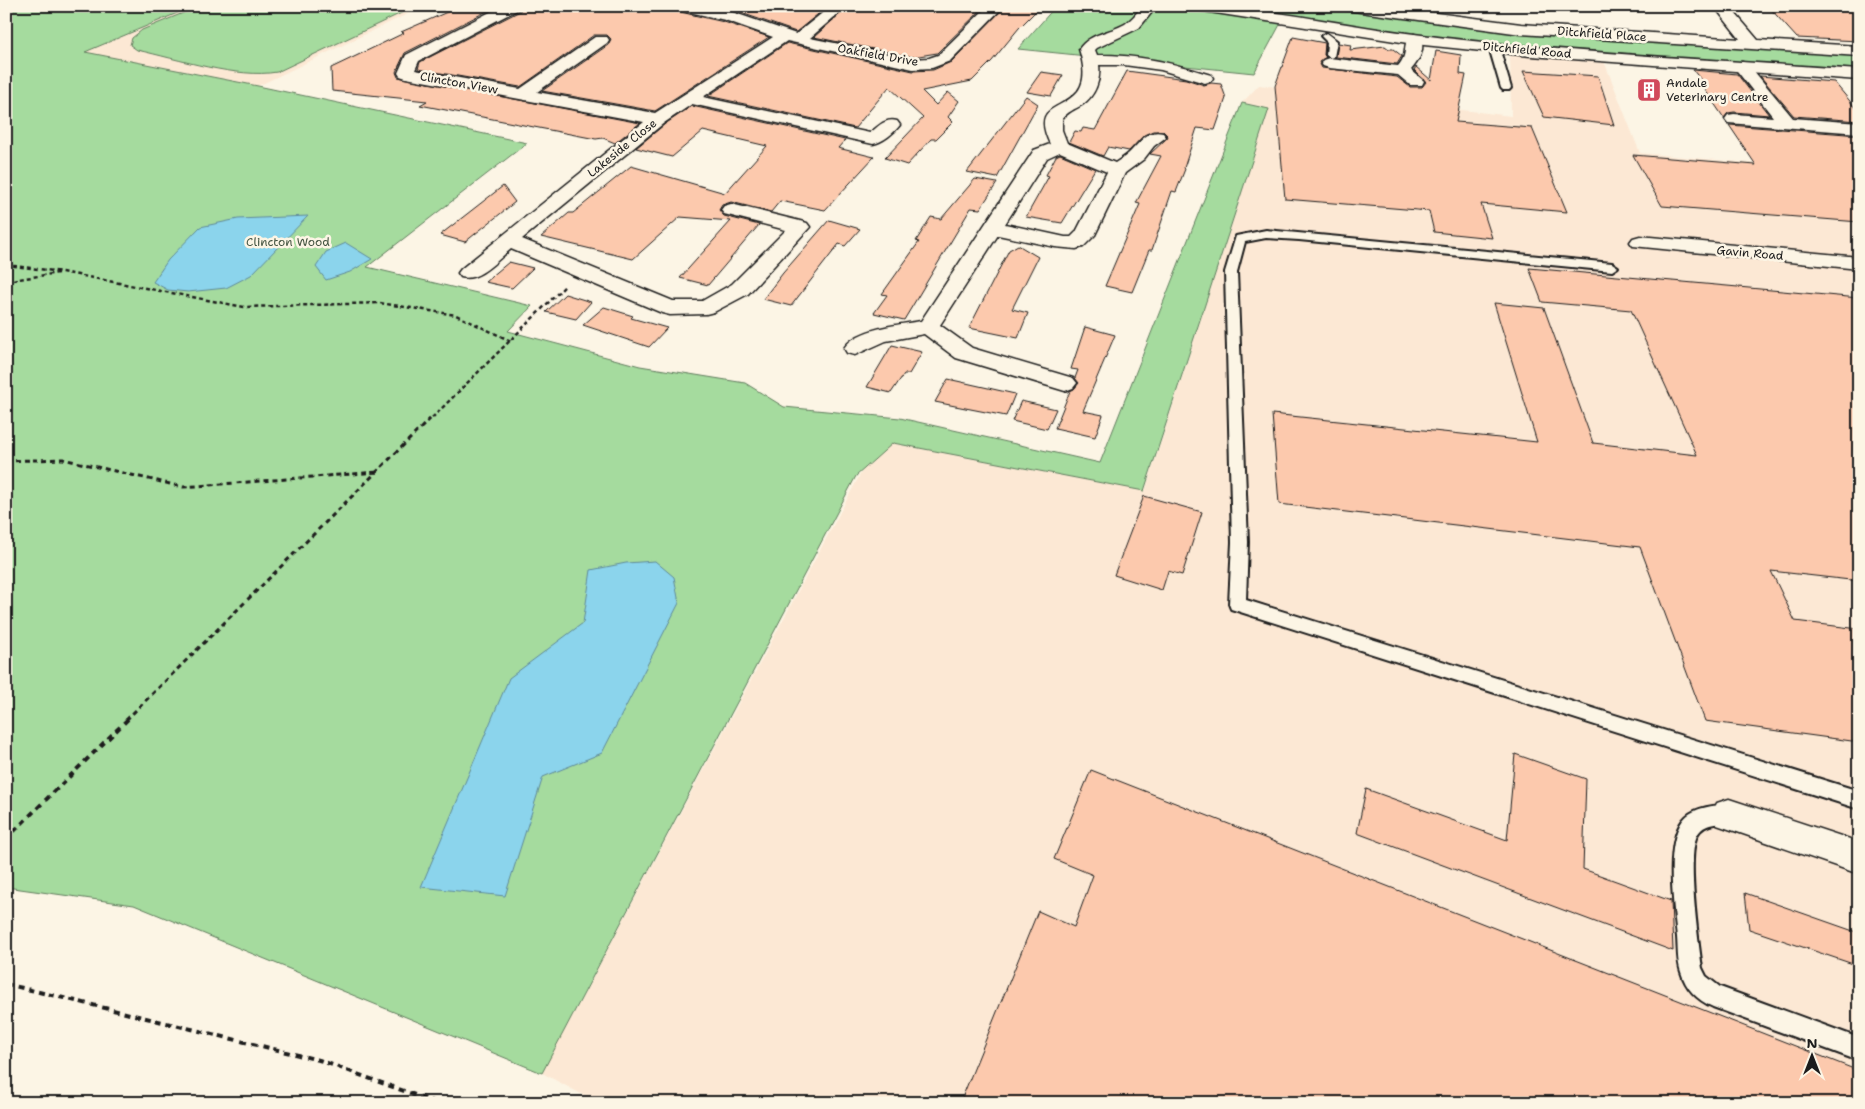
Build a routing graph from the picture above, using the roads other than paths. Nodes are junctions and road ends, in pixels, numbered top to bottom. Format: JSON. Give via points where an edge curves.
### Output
{"nodes":[{"id":1,"x":514,"y":6,"type":"edge"},
{"id":2,"x":681,"y":6,"type":"edge"},
{"id":3,"x":840,"y":6,"type":"edge"},
{"id":4,"x":997,"y":6,"type":"edge"},
{"id":5,"x":1150,"y":6,"type":"edge"},
{"id":6,"x":1196,"y":6,"type":"edge"},
{"id":7,"x":1346,"y":6,"type":"edge"},
{"id":8,"x":1721,"y":6,"type":"edge"},
{"id":9,"x":1513,"y":14,"type":"dead end"},
{"id":10,"x":1521,"y":29,"type":"junction"},
{"id":11,"x":1326,"y":36,"type":"dead end"},
{"id":12,"x":792,"y":38,"type":"junction"},
{"id":13,"x":1414,"y":39,"type":"junction"},
{"id":14,"x":602,"y":40,"type":"dead end"},
{"id":15,"x":1754,"y":44,"type":"junction"},
{"id":16,"x":1494,"y":47,"type":"junction"},
{"id":17,"x":1531,"y":51,"type":"junction"},
{"id":18,"x":1859,"y":51,"type":"edge"},
{"id":19,"x":1091,"y":60,"type":"junction"},
{"id":20,"x":1329,"y":62,"type":"joint"},
{"id":21,"x":1742,"y":67,"type":"junction"},
{"id":22,"x":1402,"y":71,"type":"junction"},
{"id":23,"x":1859,"y":74,"type":"edge"},
{"id":24,"x":1205,"y":78,"type":"dead end"},
{"id":25,"x":1416,"y":82,"type":"dead end"},
{"id":26,"x":1506,"y":88,"type":"dead end"},
{"id":27,"x":523,"y":94,"type":"junction"},
{"id":28,"x":690,"y":99,"type":"junction"},
{"id":29,"x":658,"y":119,"type":"junction"},
{"id":30,"x":1734,"y":119,"type":"dead end"},
{"id":31,"x":1788,"y":122,"type":"junction"},
{"id":32,"x":892,"y":125,"type":"dead end"},
{"id":33,"x":1859,"y":128,"type":"edge"},
{"id":34,"x":1157,"y":137,"type":"dead end"},
{"id":35,"x":1060,"y":146,"type":"junction"},
{"id":36,"x":1117,"y":170,"type":"junction"},
{"id":37,"x":731,"y":210,"type":"dead end"},
{"id":38,"x":992,"y":228,"type":"junction"},
{"id":39,"x":510,"y":241,"type":"junction"},
{"id":40,"x":1640,"y":242,"type":"dead end"},
{"id":41,"x":1859,"y":263,"type":"edge"},
{"id":42,"x":1612,"y":268,"type":"dead end"},
{"id":43,"x":468,"y":273,"type":"dead end"},
{"id":44,"x":928,"y":327,"type":"junction"},
{"id":45,"x":855,"y":348,"type":"dead end"},
{"id":46,"x":1065,"y":383,"type":"dead end"},
{"id":47,"x":1859,"y":800,"type":"edge"},
{"id":48,"x":1729,"y":814,"type":"joint"},
{"id":49,"x":1859,"y":858,"type":"edge"},
{"id":50,"x":1859,"y":1050,"type":"edge"}],
"edges":[{"from":1,"to":27,"type":"street","name":"Clincton View","via":[[412,58],[406,73]]},
{"from":2,"to":12,"type":"street","name":"Oakfield Drive","via":[[729,16]]},
{"from":3,"to":12,"type":"street"},
{"from":4,"to":12,"type":"street","name":"Oakfield Drive","via":[[944,58],[932,62],[913,64]]},
{"from":5,"to":19,"type":"street","via":[[1137,22],[1126,29],[1094,41],[1087,49]]},
{"from":6,"to":13,"type":"street","name":"Ditchfield Road"},
{"from":7,"to":10,"type":"street","name":"Ditchfield Place"},
{"from":8,"to":15,"type":"street"},
{"from":9,"to":10,"type":"street"},
{"from":10,"to":15,"type":"street","name":"Ditchfield Place"},
{"from":10,"to":17,"type":"street"},
{"from":11,"to":20,"type":"lane","via":[[1332,41]]},
{"from":12,"to":28,"type":"street","name":"Lakeside Close"},
{"from":13,"to":16,"type":"street","name":"Ditchfield Road"},
{"from":13,"to":22,"type":"street","via":[[1413,58]]},
{"from":14,"to":27,"type":"street"},
{"from":15,"to":18,"type":"street","name":"Ditchfield Place"},
{"from":16,"to":17,"type":"street","name":"Ditchfield Road"},
{"from":16,"to":26,"type":"lane"},
{"from":17,"to":21,"type":"street","name":"Ditchfield Road"},
{"from":19,"to":24,"type":"street","via":[[1164,65]]},
{"from":19,"to":35,"type":"street","via":[[1092,76],[1088,86],[1080,98],[1054,116],[1052,126]]},
{"from":20,"to":22,"type":"street"},
{"from":21,"to":23,"type":"street","name":"Ditchfield Road"},
{"from":21,"to":31,"type":"street"},
{"from":22,"to":25,"type":"street"},
{"from":27,"to":29,"type":"street","name":"Clincton View"},
{"from":28,"to":29,"type":"street","name":"Lakeside Close"},
{"from":28,"to":32,"type":"street","via":[[873,138]]},
{"from":29,"to":39,"type":"street","name":"Lakeside Close"},
{"from":30,"to":31,"type":"street"},
{"from":31,"to":33,"type":"street"},
{"from":34,"to":36,"type":"street"},
{"from":35,"to":36,"type":"street"},
{"from":35,"to":38,"type":"street","via":[[1040,154]]},
{"from":36,"to":38,"type":"street","via":[[1085,235],[1076,243],[1062,244],[1010,229]]},
{"from":37,"to":39,"type":"street","via":[[800,227],[740,290],[706,307],[670,308]]},
{"from":38,"to":44,"type":"street"},
{"from":39,"to":43,"type":"street","name":"Lakeside Close"},
{"from":40,"to":41,"type":"street","name":"Gavin Road"},
{"from":42,"to":47,"type":"lane","via":[[1299,236],[1266,234],[1240,239],[1231,272],[1240,542],[1237,604]]},
{"from":44,"to":45,"type":"street","via":[[880,335]]},
{"from":44,"to":46,"type":"street","via":[[964,353]]},
{"from":48,"to":49,"type":"street"},
{"from":48,"to":50,"type":"lane","via":[[1711,814],[1694,823],[1684,841],[1690,970],[1698,984],[1713,996]]}]}
